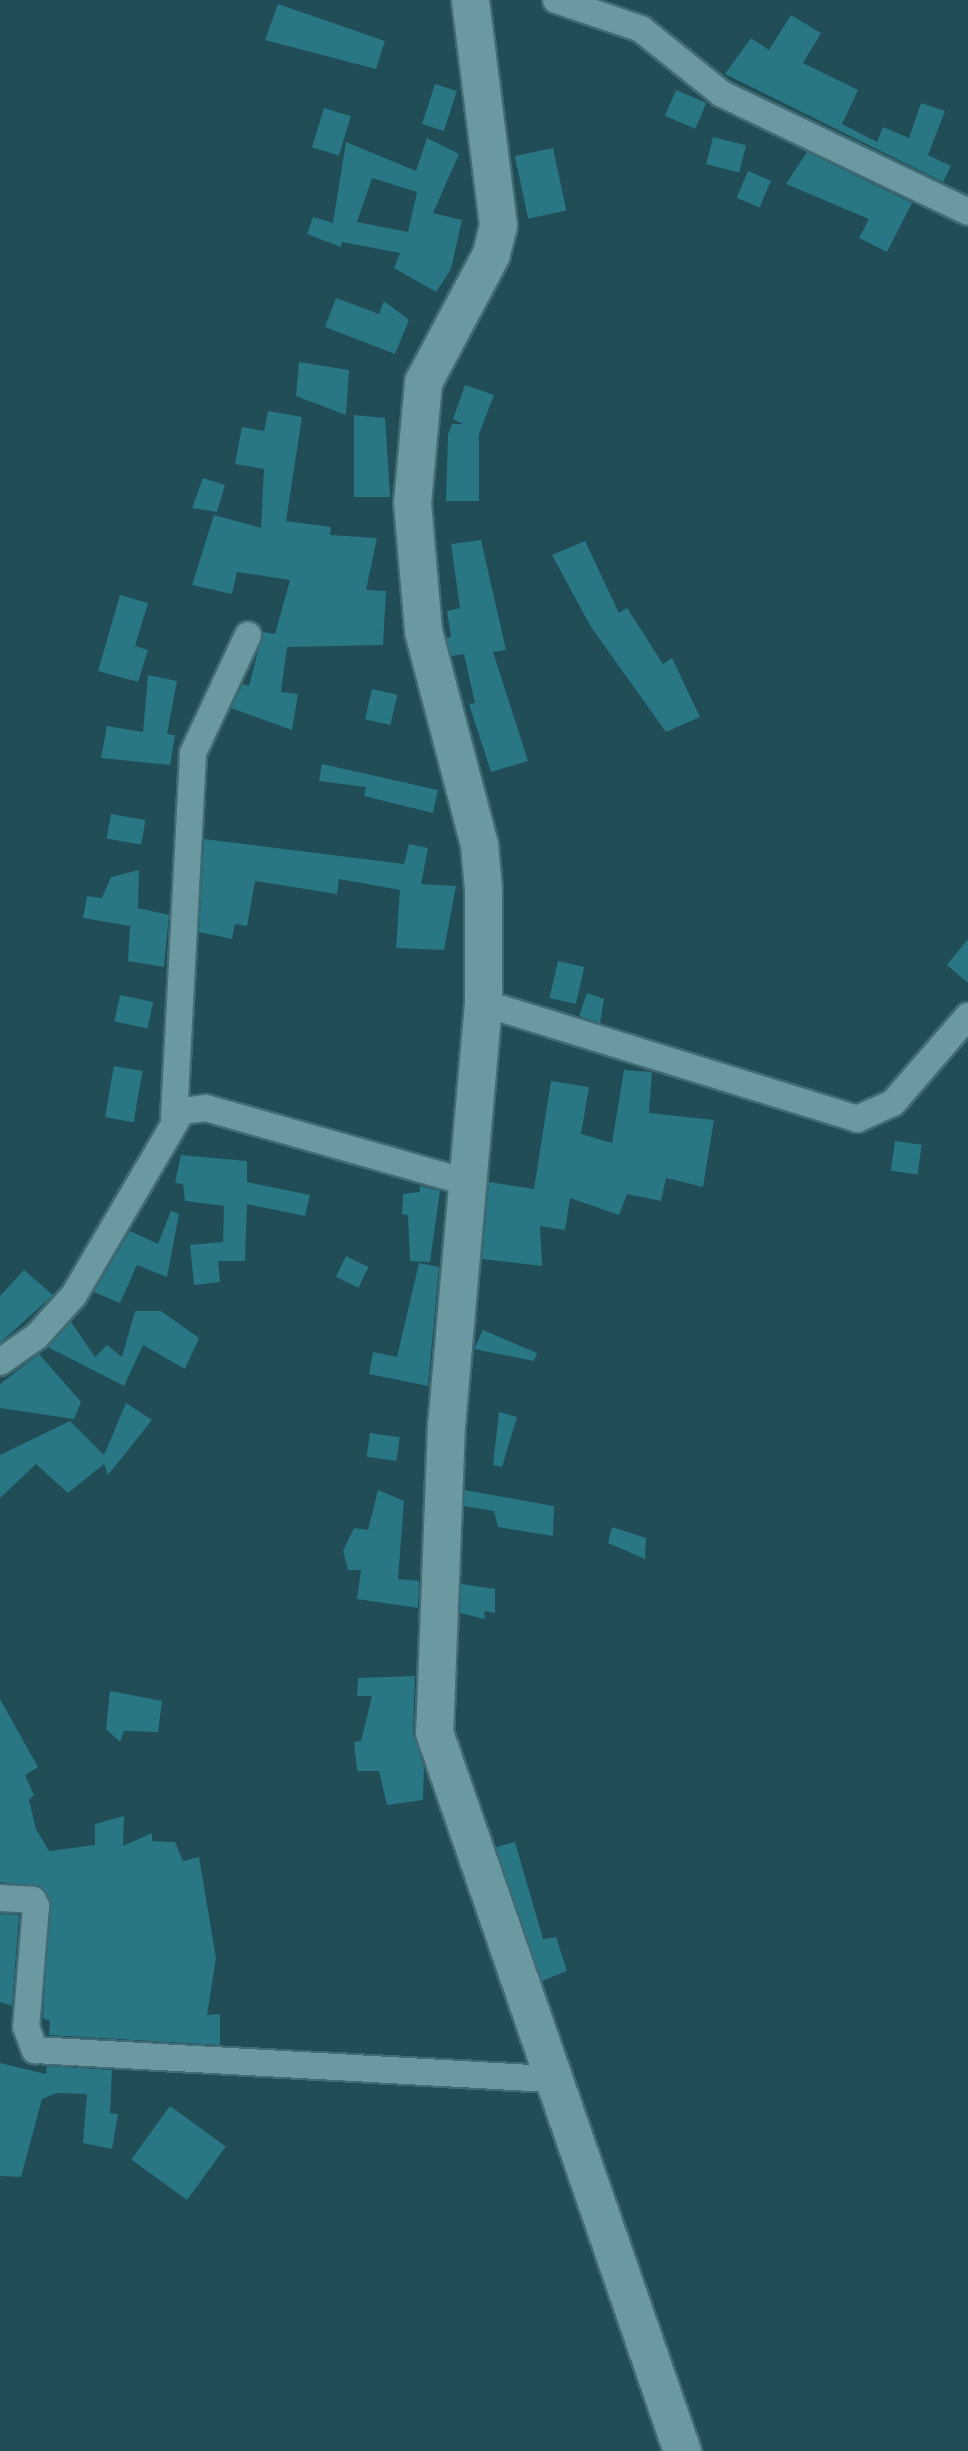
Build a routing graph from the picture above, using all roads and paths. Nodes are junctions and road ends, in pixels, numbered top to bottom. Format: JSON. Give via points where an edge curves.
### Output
{"nodes":[{"id":1,"x":470,"y":0,"type":"edge"},
{"id":2,"x":556,"y":0,"type":"edge"},
{"id":3,"x":968,"y":212,"type":"edge"},
{"id":4,"x":248,"y":635,"type":"dead end"},
{"id":5,"x":483,"y":1003,"type":"junction"},
{"id":6,"x":968,"y":1016,"type":"edge"},
{"id":7,"x":174,"y":1117,"type":"junction"},
{"id":8,"x":469,"y":1183,"type":"junction"},
{"id":9,"x":0,"y":1362,"type":"edge"},
{"id":10,"x":0,"y":1898,"type":"edge"},
{"id":11,"x":550,"y":2079,"type":"junction"},
{"id":12,"x":681,"y":2451,"type":"edge"}],
"edges":[{"from":1,"to":5,"type":"street","via":[[498,225],[491,254],[423,382],[412,513],[422,631],[479,844]]},
{"from":2,"to":3,"type":"street","via":[[641,29],[722,94]]},
{"from":4,"to":7,"type":"street","via":[[193,754]]},
{"from":5,"to":6,"type":"street","via":[[857,1119],[893,1103]]},
{"from":5,"to":8,"type":"street"},
{"from":7,"to":8,"type":"street","via":[[206,1108]]},
{"from":7,"to":9,"type":"street","via":[[74,1294],[37,1336]]},
{"from":8,"to":11,"type":"street","via":[[446,1424],[434,1731]]},
{"from":10,"to":11,"type":"street","via":[[28,1899],[36,1906],[26,2027],[35,2050]]},
{"from":11,"to":12,"type":"street"}]}
